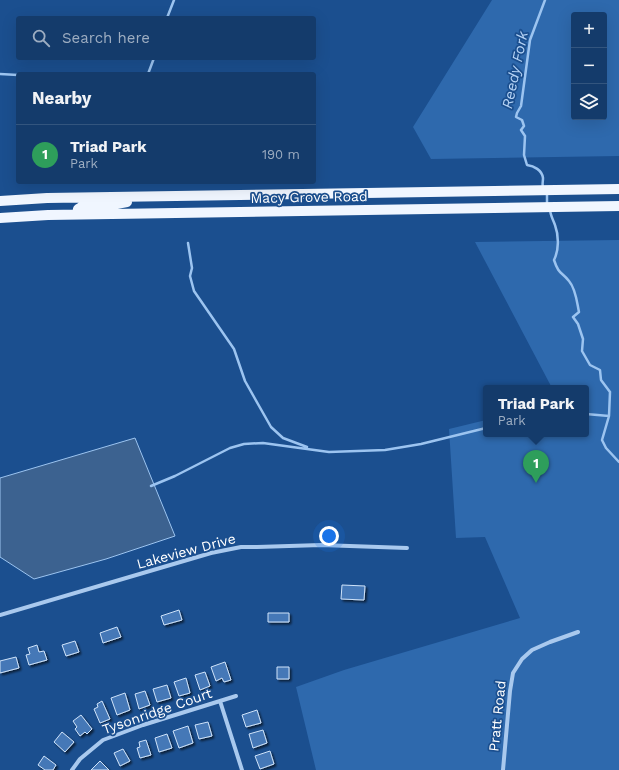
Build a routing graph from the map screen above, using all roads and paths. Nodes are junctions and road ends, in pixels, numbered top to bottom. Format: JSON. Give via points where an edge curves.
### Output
{"nodes":[{"id":1,"x":619,"y":189,"type":"edge"},
{"id":2,"x":157,"y":196,"type":"junction"},
{"id":3,"x":0,"y":202,"type":"edge"},
{"id":4,"x":619,"y":206,"type":"edge"},
{"id":5,"x":77,"y":214,"type":"junction"},
{"id":6,"x":0,"y":218,"type":"edge"},
{"id":7,"x":408,"y":548,"type":"dead end"},
{"id":8,"x":0,"y":616,"type":"edge"},
{"id":9,"x":578,"y":632,"type":"dead end"},
{"id":10,"x":236,"y":696,"type":"dead end"},
{"id":11,"x":220,"y":701,"type":"junction"},
{"id":12,"x":72,"y":770,"type":"edge"},
{"id":13,"x":242,"y":770,"type":"edge"},
{"id":14,"x":503,"y":770,"type":"edge"}],
"edges":[{"from":1,"to":2,"type":"main road","name":"Macy Grove Road"},
{"from":2,"to":3,"type":"main road","name":"Macy Grove Road","via":[[47,198]]},
{"from":2,"to":5,"type":"main road","via":[[111,205],[83,206],[78,209]]},
{"from":4,"to":5,"type":"main road","name":"Macy Grove Road"},
{"from":5,"to":6,"type":"main road","name":"Macy Grove Road"},
{"from":7,"to":8,"type":"street","name":"Lakeview Drive","via":[[241,547],[211,553]]},
{"from":9,"to":14,"type":"street","name":"Pratt Road","via":[[532,650],[513,673]]},
{"from":10,"to":11,"type":"street","name":"Tysonridge Court"},
{"from":11,"to":12,"type":"street","name":"Tysonridge Court","via":[[103,740],[80,759]]},
{"from":11,"to":13,"type":"street"}]}
